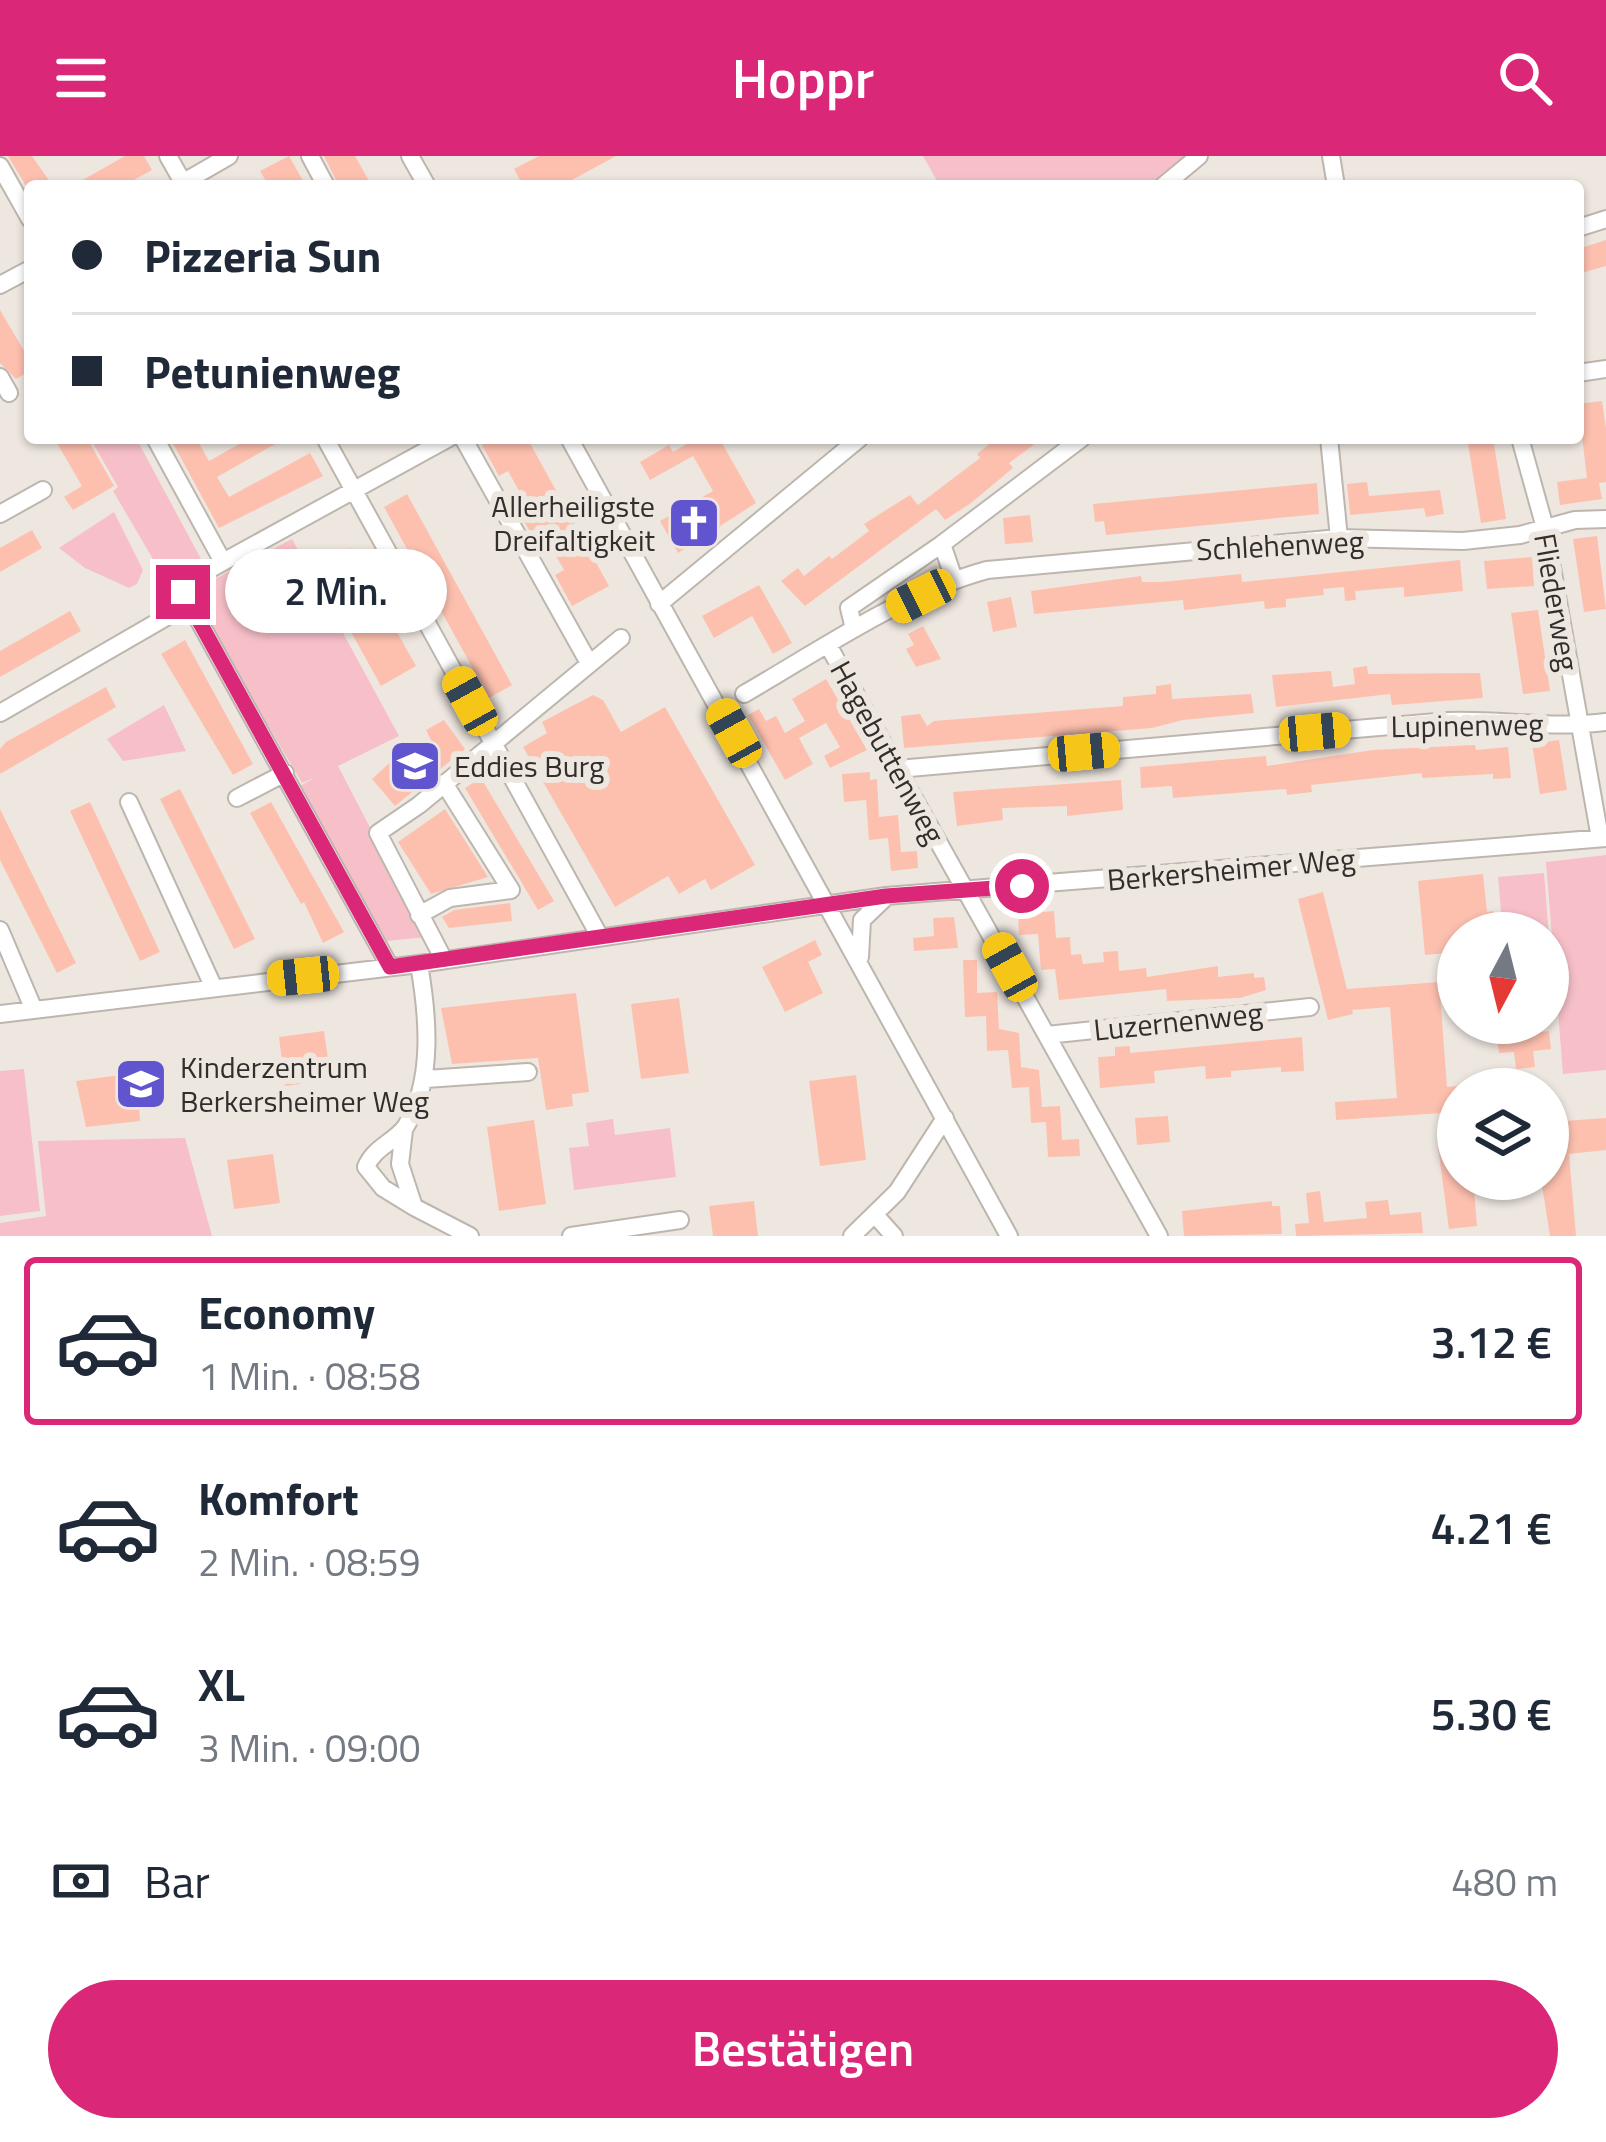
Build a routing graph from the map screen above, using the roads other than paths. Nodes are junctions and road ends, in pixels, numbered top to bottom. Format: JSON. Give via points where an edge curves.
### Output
{"nodes":[{"id":1,"x":229,"y":156,"type":"edge"},
{"id":2,"x":1198,"y":156,"type":"edge"},
{"id":3,"x":0,"y":166,"type":"edge"},
{"id":4,"x":189,"y":180,"type":"edge"},
{"id":5,"x":1170,"y":180,"type":"edge"},
{"id":6,"x":24,"y":208,"type":"edge"},
{"id":7,"x":158,"y":444,"type":"edge"},
{"id":8,"x":328,"y":444,"type":"edge"},
{"id":9,"x":438,"y":444,"type":"edge"},
{"id":10,"x":466,"y":444,"type":"edge"},
{"id":11,"x":571,"y":444,"type":"edge"},
{"id":12,"x":853,"y":444,"type":"edge"},
{"id":13,"x":1074,"y":444,"type":"edge"},
{"id":14,"x":1330,"y":444,"type":"edge"},
{"id":15,"x":1522,"y":444,"type":"edge"},
{"id":16,"x":43,"y":490,"type":"dead end"},
{"id":17,"x":355,"y":490,"type":"junction"},
{"id":18,"x":0,"y":514,"type":"edge"},
{"id":19,"x":1606,"y":519,"type":"edge"},
{"id":20,"x":1545,"y":528,"type":"junction"},
{"id":21,"x":1339,"y":538,"type":"junction"},
{"id":22,"x":942,"y":544,"type":"junction"},
{"id":23,"x":223,"y":562,"type":"junction"},
{"id":24,"x":954,"y":579,"type":"junction"},
{"id":25,"x":659,"y":604,"type":"junction"},
{"id":26,"x":187,"y":605,"type":"junction"},
{"id":27,"x":854,"y":629,"type":"junction"},
{"id":28,"x":621,"y":638,"type":"dead end"},
{"id":29,"x":828,"y":645,"type":"junction"},
{"id":30,"x":589,"y":663,"type":"junction"},
{"id":31,"x":744,"y":694,"type":"dead end"},
{"id":32,"x":0,"y":712,"type":"edge"},
{"id":33,"x":1606,"y":722,"type":"edge"},
{"id":34,"x":1582,"y":725,"type":"junction"},
{"id":35,"x":493,"y":743,"type":"junction"},
{"id":36,"x":898,"y":769,"type":"junction"},
{"id":37,"x":285,"y":773,"type":"junction"},
{"id":38,"x":444,"y":783,"type":"junction"},
{"id":39,"x":237,"y":798,"type":"dead end"},
{"id":40,"x":129,"y":802,"type":"dead end"},
{"id":41,"x":1603,"y":838,"type":"edge"},
{"id":42,"x":967,"y":891,"type":"junction"},
{"id":43,"x":886,"y":896,"type":"junction"},
{"id":44,"x":829,"y":905,"type":"junction"},
{"id":45,"x":419,"y":915,"type":"junction"},
{"id":46,"x":0,"y":930,"type":"edge"},
{"id":47,"x":600,"y":937,"type":"junction"},
{"id":48,"x":860,"y":958,"type":"junction"},
{"id":49,"x":445,"y":960,"type":"junction"},
{"id":50,"x":419,"y":964,"type":"junction"},
{"id":51,"x":390,"y":967,"type":"junction"},
{"id":52,"x":213,"y":986,"type":"junction"},
{"id":53,"x":1310,"y":1007,"type":"dead end"},
{"id":54,"x":34,"y":1010,"type":"junction"},
{"id":55,"x":0,"y":1015,"type":"edge"},
{"id":56,"x":1047,"y":1035,"type":"junction"},
{"id":57,"x":529,"y":1072,"type":"dead end"},
{"id":58,"x":426,"y":1079,"type":"junction"},
{"id":59,"x":945,"y":1118,"type":"junction"},
{"id":60,"x":404,"y":1130,"type":"junction"},
{"id":61,"x":415,"y":1207,"type":"junction"},
{"id":62,"x":875,"y":1216,"type":"junction"},
{"id":63,"x":680,"y":1220,"type":"dead end"},
{"id":64,"x":470,"y":1236,"type":"edge"},
{"id":65,"x":571,"y":1236,"type":"edge"},
{"id":66,"x":852,"y":1236,"type":"edge"},
{"id":67,"x":894,"y":1236,"type":"edge"},
{"id":68,"x":1009,"y":1236,"type":"edge"},
{"id":69,"x":1160,"y":1236,"type":"edge"}],
"edges":[{"from":1,"to":4,"type":"street"},
{"from":2,"to":5,"type":"street"},
{"from":3,"to":6,"type":"street"},
{"from":7,"to":23,"type":"street"},
{"from":8,"to":17,"type":"street"},
{"from":9,"to":17,"type":"street"},
{"from":10,"to":30,"type":"street"},
{"from":11,"to":25,"type":"street"},
{"from":12,"to":25,"type":"street"},
{"from":13,"to":22,"type":"street"},
{"from":14,"to":21,"type":"street"},
{"from":15,"to":20,"type":"street","name":"Fliederweg"},
{"from":16,"to":18,"type":"street"},
{"from":17,"to":23,"type":"street"},
{"from":17,"to":35,"type":"street"},
{"from":19,"to":20,"type":"street","name":"Schlehenweg"},
{"from":20,"to":21,"type":"street","name":"Schlehenweg","via":[[1418,543]]},
{"from":20,"to":34,"type":"street","name":"Fliederweg"},
{"from":21,"to":24,"type":"street","name":"Schlehenweg"},
{"from":22,"to":24,"type":"street"},
{"from":22,"to":27,"type":"street","via":[[849,608]]},
{"from":23,"to":26,"type":"street","via":[[187,583]]},
{"from":24,"to":27,"type":"street","name":"Schlehenweg"},
{"from":25,"to":44,"type":"street"},
{"from":26,"to":32,"type":"street"},
{"from":26,"to":37,"type":"street"},
{"from":27,"to":29,"type":"street","name":"Schlehenweg"},
{"from":28,"to":30,"type":"street"},
{"from":29,"to":31,"type":"street","name":"Schlehenweg"},
{"from":29,"to":36,"type":"street","name":"Hagebuttenweg"},
{"from":30,"to":35,"type":"street"},
{"from":33,"to":34,"type":"street","name":"Lupinenweg"},
{"from":34,"to":36,"type":"street","name":"Lupinenweg","via":[[1448,721]]},
{"from":34,"to":41,"type":"street","name":"Fliederweg"},
{"from":35,"to":38,"type":"street"},
{"from":35,"to":47,"type":"street"},
{"from":36,"to":42,"type":"street","name":"Hagebuttenweg"},
{"from":37,"to":39,"type":"street"},
{"from":37,"to":51,"type":"street"},
{"from":38,"to":45,"type":"street","via":[[378,833]]},
{"from":38,"to":45,"type":"street","via":[[511,890],[449,898]]},
{"from":40,"to":52,"type":"street"},
{"from":41,"to":42,"type":"street","name":"Berkersheimer Weg"},
{"from":42,"to":43,"type":"street","name":"Berkersheimer Weg"},
{"from":42,"to":56,"type":"street","name":"Hagebuttenweg"},
{"from":43,"to":44,"type":"street","name":"Berkersheimer Weg"},
{"from":43,"to":48,"type":"street","via":[[862,920]]},
{"from":44,"to":47,"type":"street","name":"Berkersheimer Weg"},
{"from":44,"to":48,"type":"street"},
{"from":45,"to":49,"type":"street"},
{"from":46,"to":54,"type":"street"},
{"from":47,"to":49,"type":"street","name":"Berkersheimer Weg"},
{"from":48,"to":59,"type":"street"},
{"from":49,"to":50,"type":"street","name":"Berkersheimer Weg"},
{"from":50,"to":51,"type":"street","name":"Berkersheimer Weg"},
{"from":50,"to":58,"type":"street"},
{"from":51,"to":52,"type":"street","name":"Berkersheimer Weg"},
{"from":52,"to":54,"type":"street","name":"Berkersheimer Weg"},
{"from":53,"to":56,"type":"street","name":"Luzernenweg"},
{"from":54,"to":55,"type":"street","name":"Berkersheimer Weg"},
{"from":56,"to":69,"type":"street","name":"Hagebuttenweg"},
{"from":57,"to":58,"type":"street"},
{"from":58,"to":60,"type":"street"},
{"from":59,"to":62,"type":"street"},
{"from":59,"to":68,"type":"street"},
{"from":60,"to":61,"type":"street","via":[[400,1164]]},
{"from":60,"to":61,"type":"street","via":[[366,1167]]},
{"from":61,"to":64,"type":"street"},
{"from":62,"to":66,"type":"street"},
{"from":62,"to":67,"type":"street"},
{"from":63,"to":65,"type":"street"}]}
